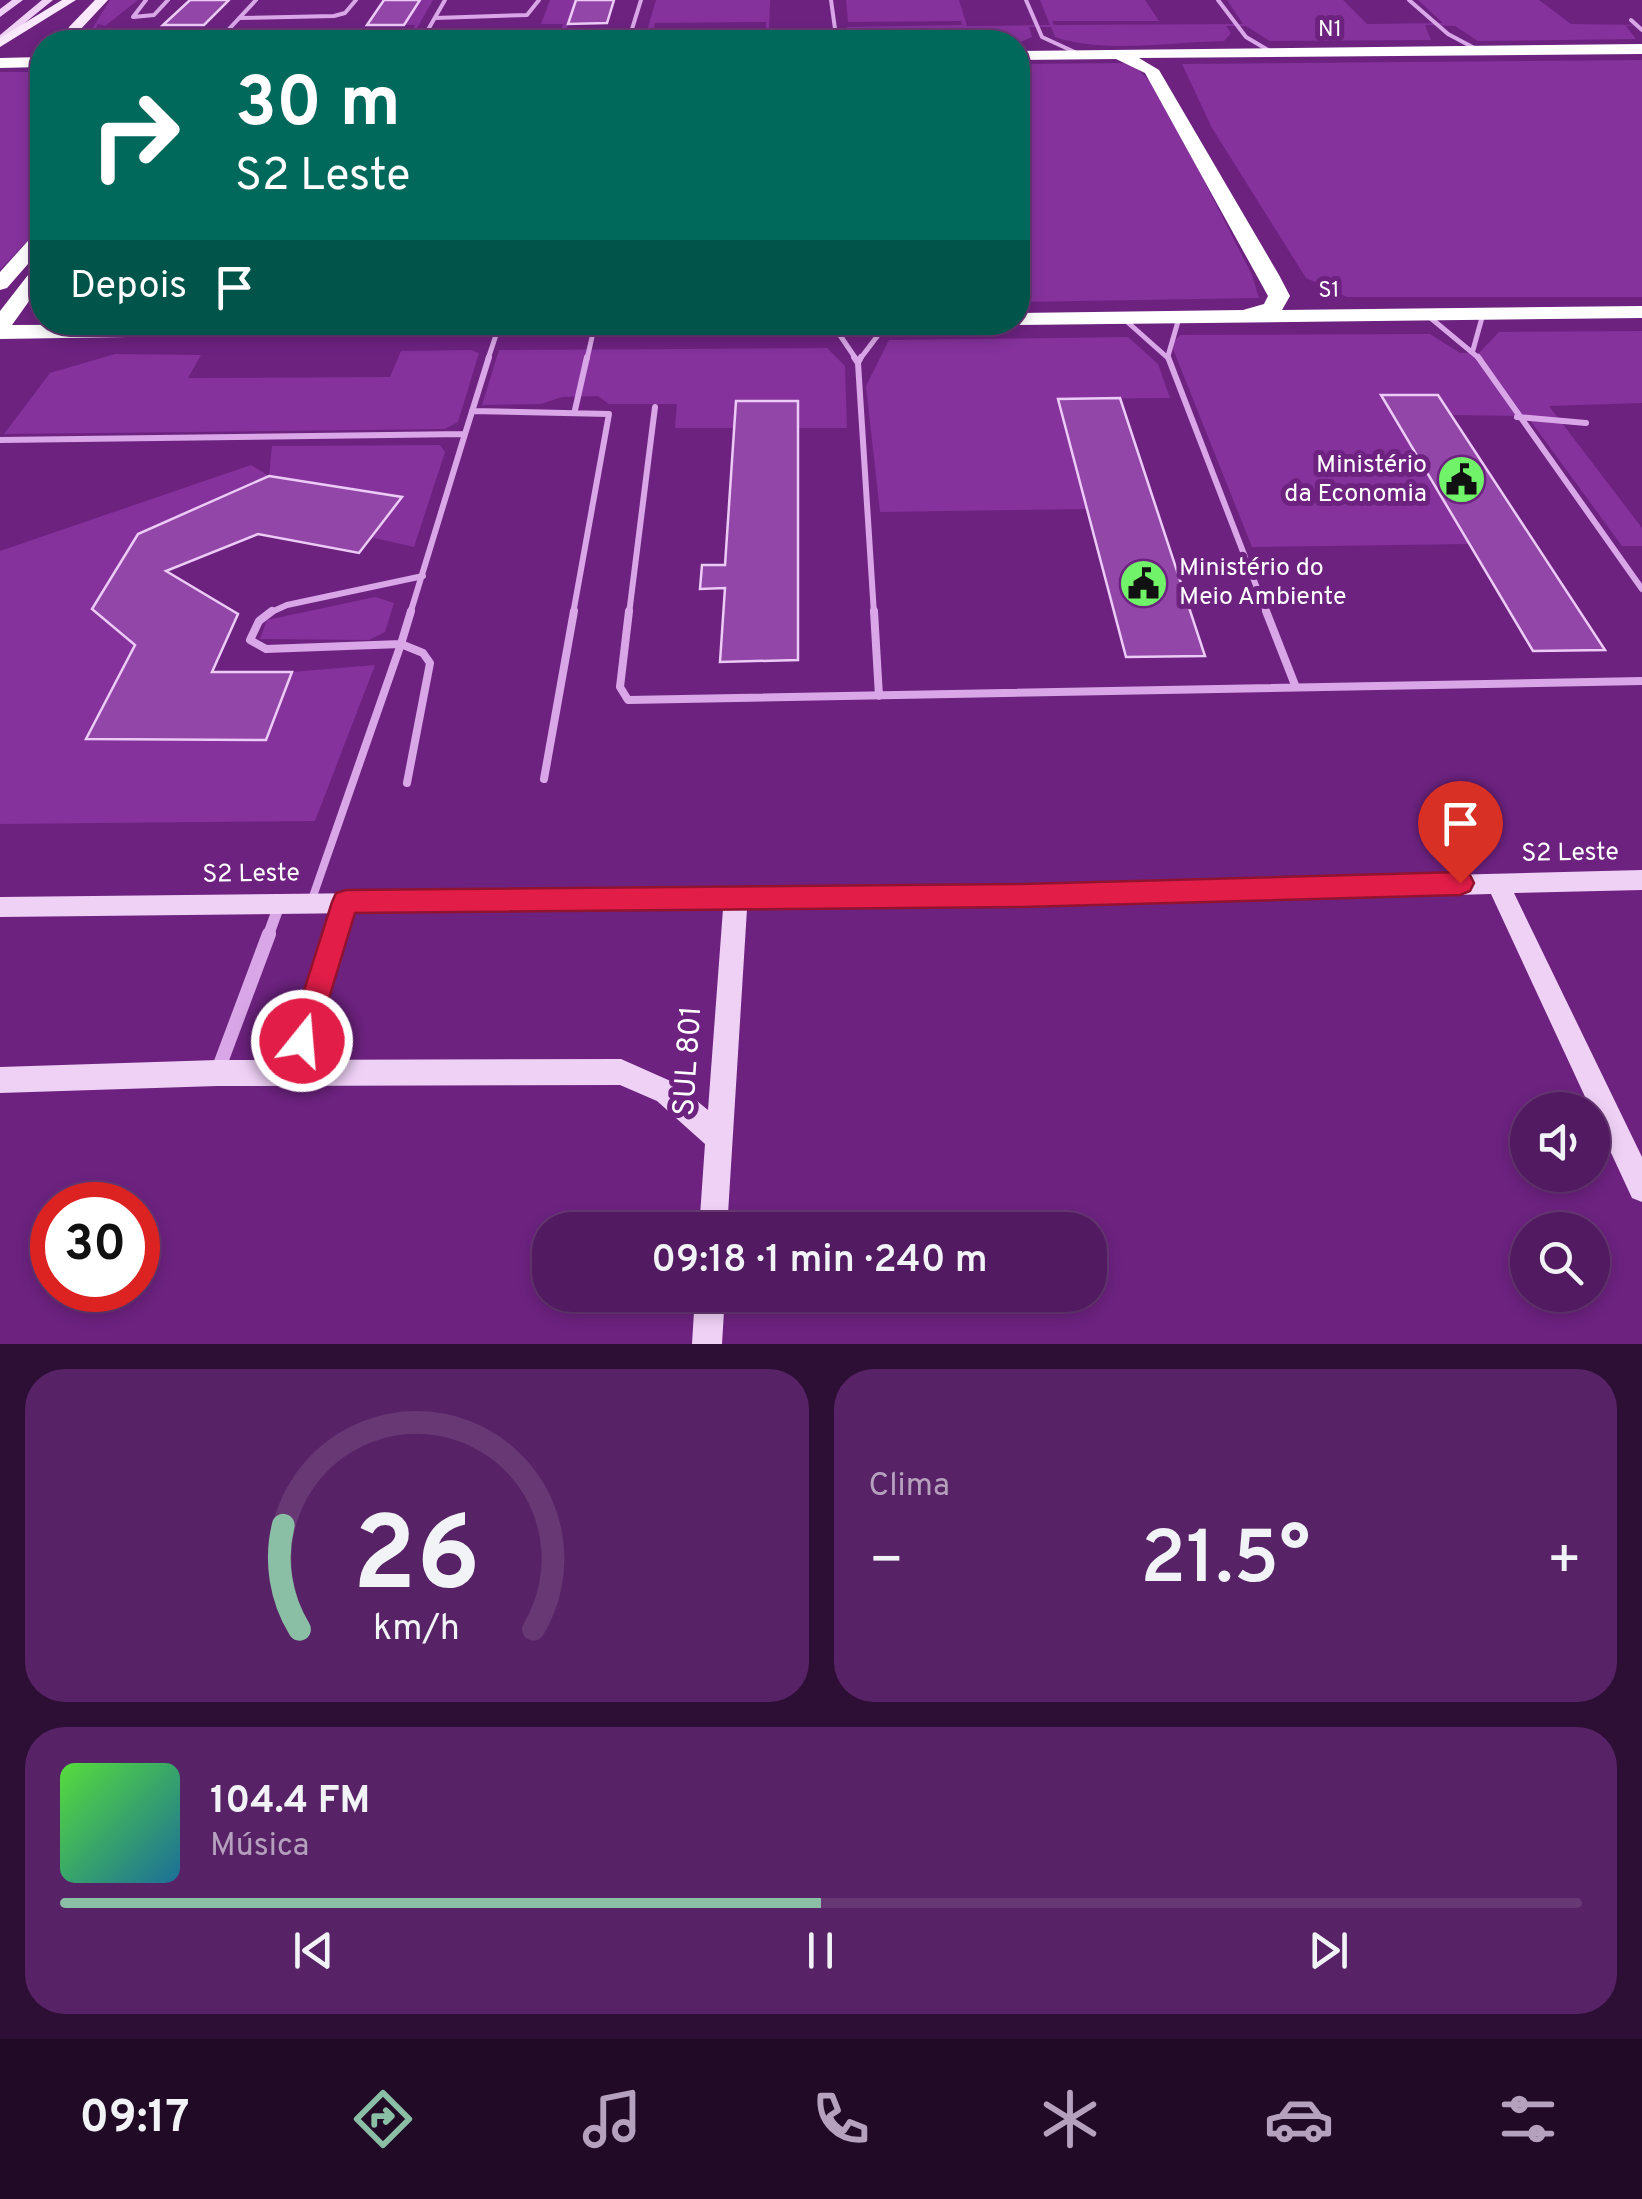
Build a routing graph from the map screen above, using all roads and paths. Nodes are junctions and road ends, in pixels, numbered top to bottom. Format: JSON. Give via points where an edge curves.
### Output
{"nodes":[{"id":1,"x":18,"y":0,"type":"edge"},
{"id":2,"x":48,"y":0,"type":"edge"},
{"id":3,"x":70,"y":0,"type":"edge"},
{"id":4,"x":102,"y":0,"type":"edge"},
{"id":5,"x":146,"y":0,"type":"edge"},
{"id":6,"x":168,"y":0,"type":"edge"},
{"id":7,"x":256,"y":0,"type":"edge"},
{"id":8,"x":356,"y":0,"type":"edge"},
{"id":9,"x":445,"y":0,"type":"edge"},
{"id":10,"x":539,"y":0,"type":"edge"},
{"id":11,"x":641,"y":0,"type":"edge"},
{"id":12,"x":831,"y":0,"type":"edge"},
{"id":13,"x":1026,"y":0,"type":"edge"},
{"id":14,"x":1218,"y":0,"type":"edge"},
{"id":15,"x":1410,"y":0,"type":"edge"},
{"id":16,"x":0,"y":14,"type":"edge"},
{"id":17,"x":239,"y":18,"type":"junction"},
{"id":18,"x":435,"y":18,"type":"junction"},
{"id":19,"x":73,"y":30,"type":"edge"},
{"id":20,"x":228,"y":30,"type":"edge"},
{"id":21,"x":430,"y":30,"type":"edge"},
{"id":22,"x":634,"y":30,"type":"edge"},
{"id":23,"x":835,"y":30,"type":"edge"},
{"id":24,"x":1448,"y":34,"type":"junction"},
{"id":25,"x":1042,"y":36,"type":"junction"},
{"id":26,"x":0,"y":41,"type":"edge"},
{"id":27,"x":1247,"y":45,"type":"junction"},
{"id":28,"x":1030,"y":49,"type":"edge"},
{"id":29,"x":1642,"y":50,"type":"edge"},
{"id":30,"x":1481,"y":51,"type":"junction"},
{"id":31,"x":1453,"y":52,"type":"junction"},
{"id":32,"x":1079,"y":54,"type":"junction"},
{"id":33,"x":1104,"y":54,"type":"junction"},
{"id":34,"x":1196,"y":54,"type":"junction"},
{"id":35,"x":1030,"y":55,"type":"edge"},
{"id":36,"x":30,"y":250,"type":"edge"},
{"id":37,"x":0,"y":284,"type":"edge"},
{"id":38,"x":30,"y":287,"type":"edge"},
{"id":39,"x":1642,"y":312,"type":"edge"},
{"id":40,"x":1483,"y":314,"type":"junction"},
{"id":41,"x":1427,"y":315,"type":"junction"},
{"id":42,"x":1243,"y":316,"type":"junction"},
{"id":43,"x":1351,"y":316,"type":"junction"},
{"id":44,"x":1179,"y":318,"type":"junction"},
{"id":45,"x":1030,"y":319,"type":"edge"},
{"id":46,"x":1124,"y":319,"type":"junction"},
{"id":47,"x":0,"y":329,"type":"edge"},
{"id":48,"x":30,"y":329,"type":"edge"},
{"id":49,"x":496,"y":335,"type":"edge"},
{"id":50,"x":593,"y":335,"type":"edge"},
{"id":51,"x":840,"y":335,"type":"edge"},
{"id":52,"x":875,"y":335,"type":"edge"},
{"id":53,"x":1473,"y":350,"type":"junction"},
{"id":54,"x":1168,"y":356,"type":"junction"},
{"id":55,"x":858,"y":363,"type":"junction"},
{"id":56,"x":655,"y":408,"type":"dead end"},
{"id":57,"x":472,"y":410,"type":"junction"},
{"id":58,"x":576,"y":410,"type":"junction"},
{"id":59,"x":1517,"y":417,"type":"junction"},
{"id":60,"x":1586,"y":423,"type":"dead end"},
{"id":61,"x":465,"y":434,"type":"junction"},
{"id":62,"x":0,"y":440,"type":"edge"},
{"id":63,"x":422,"y":576,"type":"junction"},
{"id":64,"x":1642,"y":588,"type":"edge"},
{"id":65,"x":401,"y":644,"type":"junction"},
{"id":66,"x":1642,"y":681,"type":"edge"},
{"id":67,"x":1294,"y":684,"type":"junction"},
{"id":68,"x":879,"y":696,"type":"junction"},
{"id":69,"x":544,"y":779,"type":"dead end"},
{"id":70,"x":407,"y":783,"type":"dead end"},
{"id":71,"x":1642,"y":880,"type":"edge"},
{"id":72,"x":1497,"y":882,"type":"junction"},
{"id":73,"x":736,"y":898,"type":"junction"},
{"id":74,"x":280,"y":902,"type":"junction"},
{"id":75,"x":311,"y":902,"type":"junction"},
{"id":76,"x":346,"y":902,"type":"junction"},
{"id":77,"x":0,"y":907,"type":"edge"},
{"id":78,"x":293,"y":1072,"type":"junction"},
{"id":79,"x":217,"y":1073,"type":"junction"},
{"id":80,"x":0,"y":1080,"type":"edge"},
{"id":81,"x":718,"y":1137,"type":"junction"},
{"id":82,"x":1642,"y":1188,"type":"edge"},
{"id":83,"x":714,"y":1212,"type":"edge"},
{"id":84,"x":709,"y":1312,"type":"edge"},
{"id":85,"x":708,"y":1344,"type":"edge"}],
"edges":[{"from":1,"to":16,"type":"main road"},
{"from":2,"to":26,"type":"main road"},
{"from":3,"to":26,"type":"main road"},
{"from":4,"to":19,"type":"main road"},
{"from":5,"to":6,"type":"lane","via":[[133,17],[154,16]]},
{"from":7,"to":17,"type":"lane"},
{"from":8,"to":17,"type":"lane","via":[[334,16]]},
{"from":9,"to":18,"type":"lane"},
{"from":10,"to":18,"type":"lane","via":[[532,13],[520,16]]},
{"from":11,"to":22,"type":"lane"},
{"from":12,"to":23,"type":"lane"},
{"from":13,"to":25,"type":"lane"},
{"from":14,"to":27,"type":"lane"},
{"from":15,"to":24,"type":"lane"},
{"from":17,"to":20,"type":"lane"},
{"from":18,"to":21,"type":"lane"},
{"from":24,"to":30,"type":"lane"},
{"from":24,"to":31,"type":"lane"},
{"from":25,"to":28,"type":"lane"},
{"from":25,"to":32,"type":"lane"},
{"from":27,"to":31,"type":"highway","name":"N1","via":[[1273,53]]},
{"from":27,"to":34,"type":"highway","name":"N1"},
{"from":29,"to":30,"type":"highway","name":"N1"},
{"from":30,"to":31,"type":"highway","name":"N1"},
{"from":32,"to":33,"type":"highway","name":"N1"},
{"from":32,"to":35,"type":"highway","name":"N1"},
{"from":33,"to":34,"type":"highway","name":"N1"},
{"from":33,"to":42,"type":"highway","via":[[1151,70],[1269,274],[1279,296],[1272,308]]},
{"from":34,"to":43,"type":"highway","via":[[1169,63],[1171,70],[1299,288],[1319,306]]},
{"from":36,"to":37,"type":"highway"},
{"from":38,"to":47,"type":"highway"},
{"from":39,"to":40,"type":"highway","name":"S1"},
{"from":40,"to":41,"type":"highway","name":"S1"},
{"from":40,"to":53,"type":"lane"},
{"from":41,"to":43,"type":"highway","name":"S1"},
{"from":41,"to":53,"type":"lane"},
{"from":42,"to":43,"type":"highway","name":"S1"},
{"from":42,"to":44,"type":"highway","name":"S1"},
{"from":44,"to":46,"type":"highway","name":"S1"},
{"from":44,"to":54,"type":"lane"},
{"from":45,"to":46,"type":"highway","name":"S1"},
{"from":46,"to":54,"type":"lane"},
{"from":47,"to":48,"type":"highway"},
{"from":49,"to":57,"type":"lane"},
{"from":50,"to":58,"type":"lane"},
{"from":51,"to":55,"type":"lane"},
{"from":52,"to":55,"type":"lane"},
{"from":53,"to":59,"type":"lane"},
{"from":54,"to":67,"type":"lane"},
{"from":55,"to":68,"type":"lane"},
{"from":56,"to":68,"type":"lane","via":[[622,696]]},
{"from":57,"to":58,"type":"lane"},
{"from":57,"to":61,"type":"lane"},
{"from":58,"to":69,"type":"lane","via":[[606,412],[609,418]]},
{"from":59,"to":60,"type":"lane"},
{"from":59,"to":64,"type":"lane"},
{"from":61,"to":62,"type":"lane"},
{"from":61,"to":63,"type":"lane"},
{"from":63,"to":65,"type":"lane"},
{"from":63,"to":65,"type":"lane","via":[[266,612],[250,640],[266,649]]},
{"from":65,"to":70,"type":"lane","via":[[423,652],[430,663]]},
{"from":65,"to":75,"type":"lane"},
{"from":66,"to":67,"type":"lane"},
{"from":67,"to":68,"type":"lane"},
{"from":71,"to":72,"type":"main road","name":"S2 Leste"},
{"from":72,"to":73,"type":"main road","name":"S2 Leste"},
{"from":72,"to":82,"type":"main road"},
{"from":73,"to":76,"type":"main road","name":"S2 Leste"},
{"from":73,"to":81,"type":"main road","name":"SUL 801"},
{"from":74,"to":75,"type":"main road","name":"S2 Leste"},
{"from":74,"to":77,"type":"main road","name":"S2 Leste"},
{"from":74,"to":79,"type":"street"},
{"from":75,"to":76,"type":"main road","name":"S2 Leste"},
{"from":76,"to":78,"type":"street"},
{"from":78,"to":79,"type":"main road"},
{"from":78,"to":81,"type":"main road","via":[[622,1072],[666,1092]]},
{"from":79,"to":80,"type":"main road"},
{"from":81,"to":83,"type":"main road","name":"SUL 801"},
{"from":84,"to":85,"type":"main road"}]}
